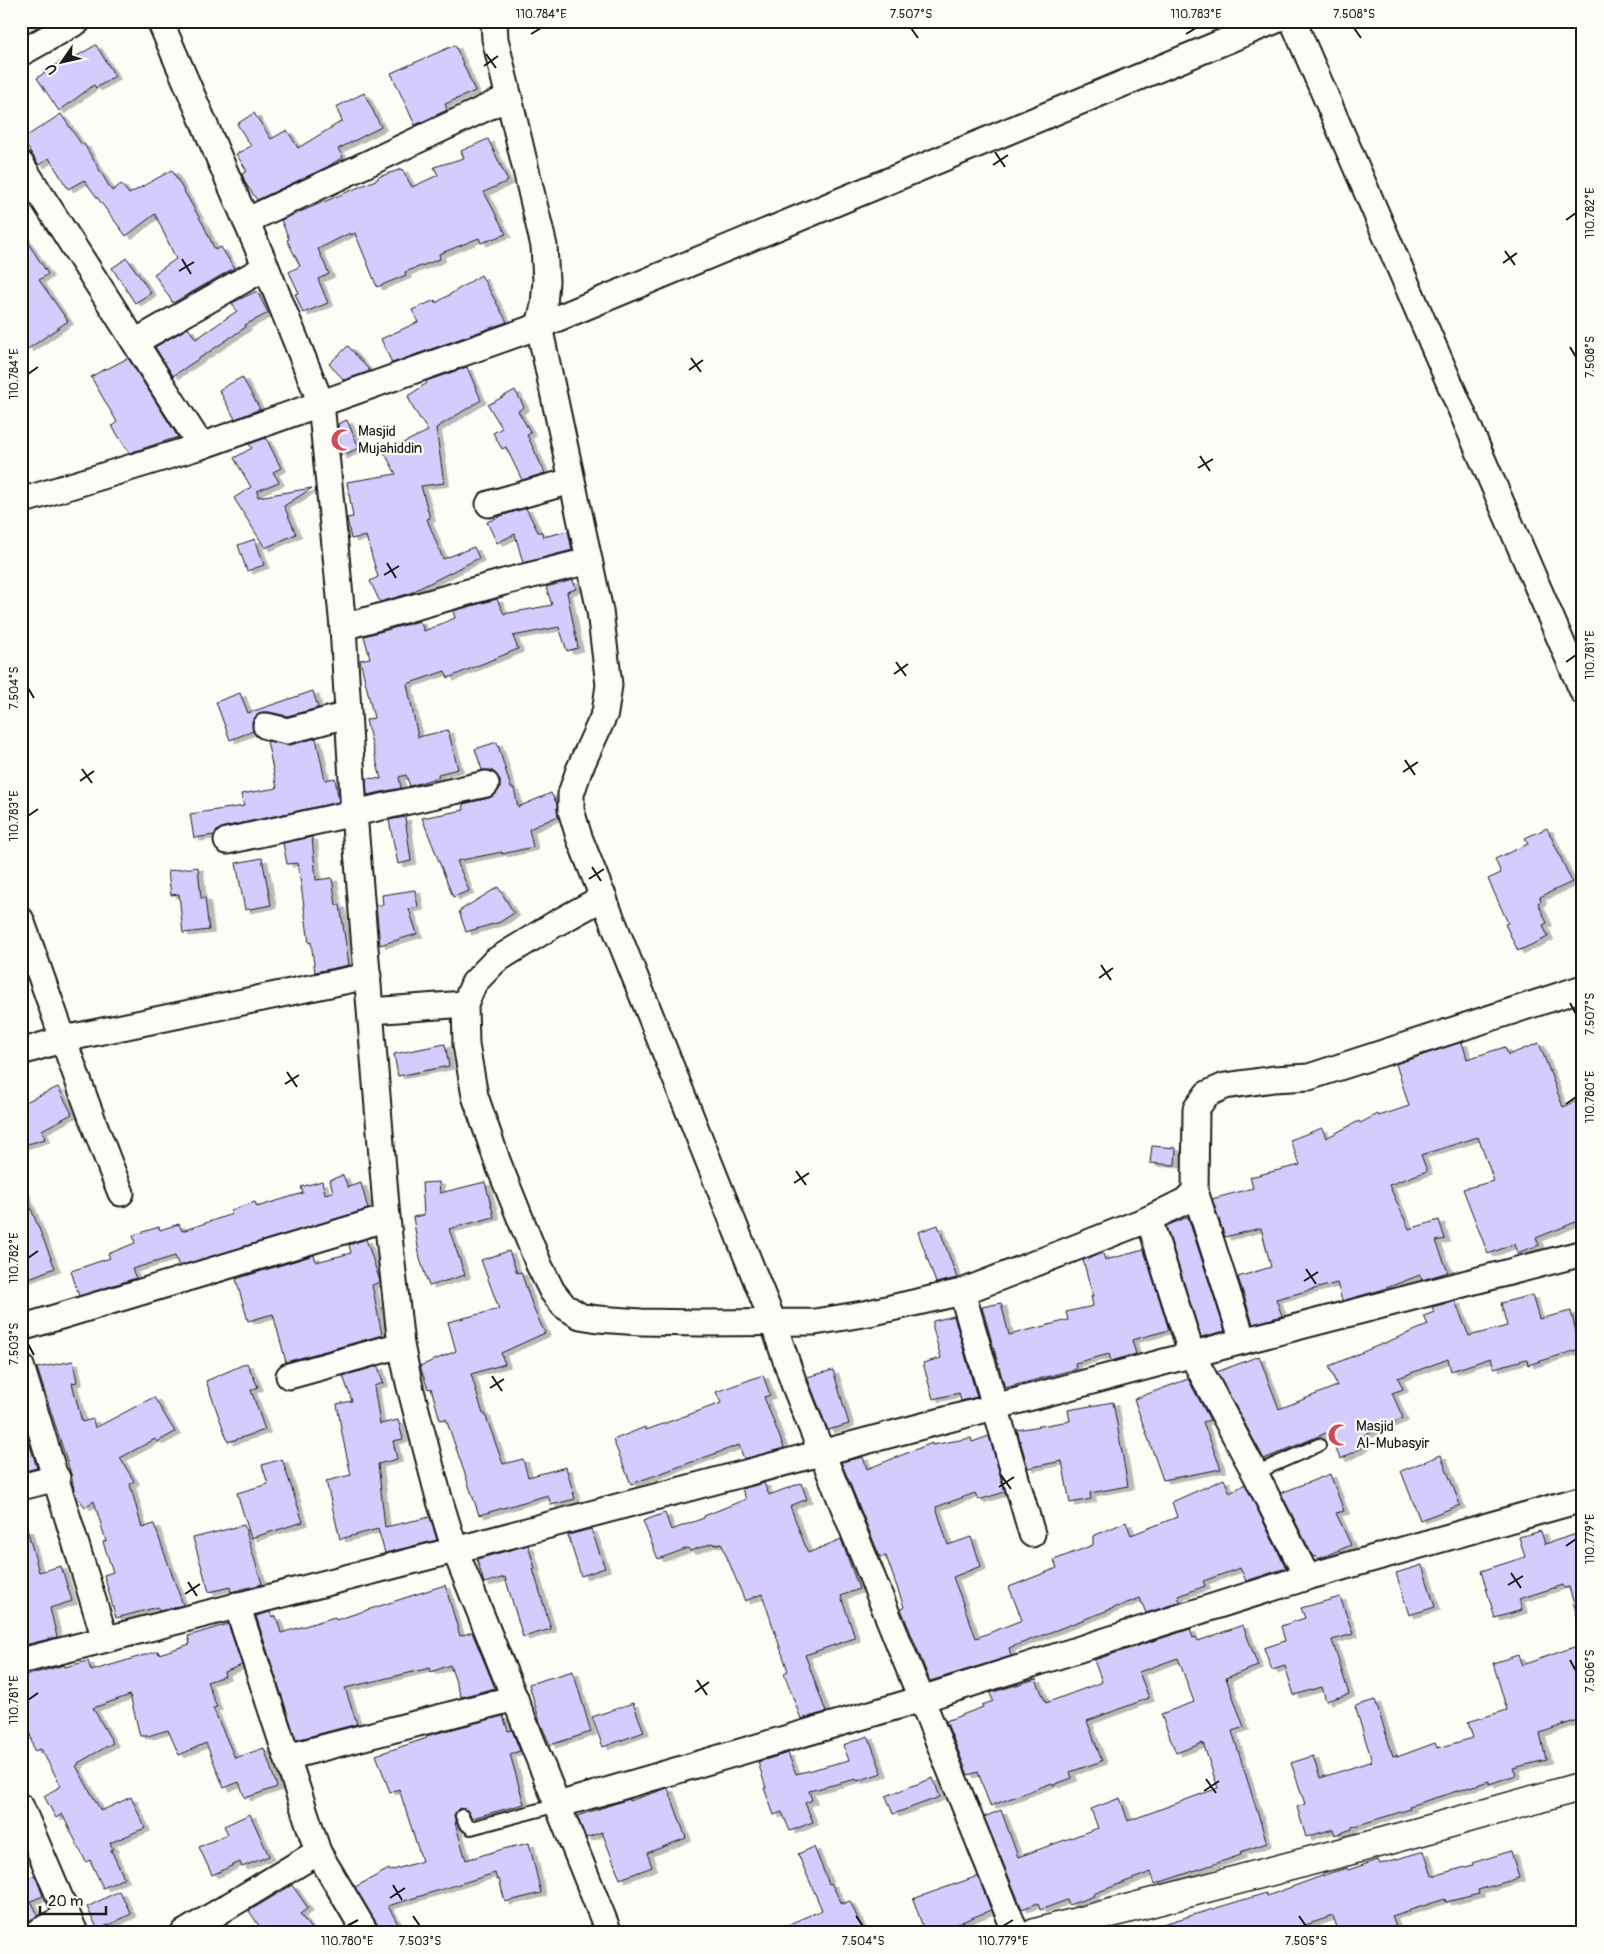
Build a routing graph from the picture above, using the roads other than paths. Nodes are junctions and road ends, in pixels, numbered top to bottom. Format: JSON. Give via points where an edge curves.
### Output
{"nodes":[{"id":1,"x":78,"y":21,"type":"edge"},
{"id":2,"x":160,"y":21,"type":"edge"},
{"id":3,"x":494,"y":21,"type":"edge"},
{"id":4,"x":1274,"y":21,"type":"edge"},
{"id":5,"x":1293,"y":21,"type":"edge"},
{"id":6,"x":21,"y":52,"type":"edge"},
{"id":7,"x":509,"y":97,"type":"junction"},
{"id":8,"x":21,"y":164,"type":"edge"},
{"id":9,"x":246,"y":221,"type":"junction"},
{"id":10,"x":266,"y":267,"type":"junction"},
{"id":11,"x":539,"y":326,"type":"junction"},
{"id":12,"x":135,"y":342,"type":"junction"},
{"id":13,"x":321,"y":403,"type":"junction"},
{"id":14,"x":201,"y":446,"type":"junction"},
{"id":15,"x":571,"y":481,"type":"junction"},
{"id":16,"x":21,"y":501,"type":"edge"},
{"id":17,"x":489,"y":504,"type":"dead end"},
{"id":18,"x":589,"y":560,"type":"junction"},
{"id":19,"x":343,"y":627,"type":"junction"},
{"id":20,"x":1583,"y":692,"type":"edge"},
{"id":21,"x":347,"y":715,"type":"junction"},
{"id":22,"x":266,"y":726,"type":"dead end"},
{"id":23,"x":486,"y":784,"type":"dead end"},
{"id":24,"x":354,"y":813,"type":"junction"},
{"id":25,"x":227,"y":841,"type":"dead end"},
{"id":26,"x":604,"y":897,"type":"junction"},
{"id":27,"x":21,"y":920,"type":"edge"},
{"id":28,"x":368,"y":976,"type":"junction"},
{"id":29,"x":1583,"y":988,"type":"edge"},
{"id":30,"x":465,"y":1004,"type":"junction"},
{"id":31,"x":371,"y":1011,"type":"junction"},
{"id":32,"x":64,"y":1038,"type":"junction"},
{"id":33,"x":21,"y":1052,"type":"edge"},
{"id":34,"x":1194,"y":1191,"type":"junction"},
{"id":35,"x":120,"y":1193,"type":"dead end"},
{"id":36,"x":387,"y":1218,"type":"junction"},
{"id":37,"x":1149,"y":1219,"type":"junction"},
{"id":38,"x":1583,"y":1253,"type":"edge"},
{"id":39,"x":962,"y":1292,"type":"junction"},
{"id":40,"x":773,"y":1322,"type":"junction"},
{"id":41,"x":21,"y":1328,"type":"edge"},
{"id":42,"x":1243,"y":1341,"type":"junction"},
{"id":43,"x":401,"y":1345,"type":"junction"},
{"id":44,"x":1192,"y":1355,"type":"junction"},
{"id":45,"x":21,"y":1366,"type":"edge"},
{"id":46,"x":289,"y":1376,"type":"dead end"},
{"id":47,"x":995,"y":1406,"type":"junction"},
{"id":48,"x":1319,"y":1445,"type":"dead end"},
{"id":49,"x":822,"y":1452,"type":"junction"},
{"id":50,"x":1255,"y":1473,"type":"junction"},
{"id":51,"x":57,"y":1478,"type":"junction"},
{"id":52,"x":21,"y":1487,"type":"edge"},
{"id":53,"x":1583,"y":1499,"type":"edge"},
{"id":54,"x":1032,"y":1534,"type":"dead end"},
{"id":55,"x":455,"y":1550,"type":"junction"},
{"id":56,"x":1307,"y":1577,"type":"junction"},
{"id":57,"x":237,"y":1605,"type":"junction"},
{"id":58,"x":106,"y":1639,"type":"junction"},
{"id":59,"x":21,"y":1661,"type":"edge"},
{"id":60,"x":515,"y":1698,"type":"junction"},
{"id":61,"x":922,"y":1699,"type":"junction"},
{"id":62,"x":286,"y":1756,"type":"junction"},
{"id":63,"x":1583,"y":1786,"type":"edge"},
{"id":64,"x":558,"y":1805,"type":"junction"},
{"id":65,"x":21,"y":1807,"type":"edge"},
{"id":66,"x":462,"y":1816,"type":"dead end"},
{"id":67,"x":318,"y":1852,"type":"junction"},
{"id":68,"x":71,"y":1924,"type":"edge"},
{"id":69,"x":36,"y":1933,"type":"edge"},
{"id":70,"x":184,"y":1933,"type":"edge"},
{"id":71,"x":366,"y":1933,"type":"edge"},
{"id":72,"x":609,"y":1933,"type":"edge"},
{"id":73,"x":1016,"y":1933,"type":"edge"},
{"id":74,"x":1035,"y":1933,"type":"edge"}],
"edges":[{"from":1,"to":6,"type":"street"},
{"from":2,"to":9,"type":"street"},
{"from":3,"to":7,"type":"street","via":[[495,39]]},
{"from":4,"to":11,"type":"street"},
{"from":5,"to":20,"type":"street"},
{"from":7,"to":9,"type":"street"},
{"from":7,"to":11,"type":"street","via":[[544,246],[546,281]]},
{"from":8,"to":12,"type":"street"},
{"from":9,"to":10,"type":"street"},
{"from":10,"to":12,"type":"street"},
{"from":10,"to":13,"type":"street"},
{"from":11,"to":13,"type":"street"},
{"from":11,"to":15,"type":"street"},
{"from":12,"to":14,"type":"street"},
{"from":13,"to":14,"type":"street"},
{"from":13,"to":19,"type":"street"},
{"from":14,"to":16,"type":"street"},
{"from":15,"to":17,"type":"street"},
{"from":15,"to":18,"type":"street"},
{"from":18,"to":19,"type":"street"},
{"from":18,"to":26,"type":"street","via":[[600,611],[609,685],[605,713],[571,794],[571,810]]},
{"from":19,"to":21,"type":"street"},
{"from":21,"to":22,"type":"street","via":[[287,731]]},
{"from":21,"to":24,"type":"street"},
{"from":23,"to":24,"type":"street"},
{"from":24,"to":25,"type":"street"},
{"from":24,"to":28,"type":"street"},
{"from":26,"to":30,"type":"street","via":[[495,962],[474,983]]},
{"from":26,"to":40,"type":"street"},
{"from":27,"to":32,"type":"street"},
{"from":28,"to":31,"type":"street"},
{"from":28,"to":32,"type":"street"},
{"from":29,"to":34,"type":"street","via":[[1309,1077],[1225,1086],[1207,1094],[1196,1109]]},
{"from":30,"to":31,"type":"street"},
{"from":30,"to":40,"type":"street","via":[[466,1045],[475,1096],[539,1265],[564,1306],[580,1316],[598,1319]]},
{"from":31,"to":36,"type":"street"},
{"from":32,"to":33,"type":"street"},
{"from":32,"to":35,"type":"street"},
{"from":34,"to":37,"type":"street","via":[[1185,1201]]},
{"from":34,"to":42,"type":"street"},
{"from":36,"to":41,"type":"street"},
{"from":36,"to":43,"type":"street"},
{"from":37,"to":39,"type":"street"},
{"from":37,"to":44,"type":"street"},
{"from":38,"to":42,"type":"street"},
{"from":39,"to":40,"type":"street","via":[[815,1322]]},
{"from":39,"to":47,"type":"street"},
{"from":40,"to":49,"type":"street"},
{"from":42,"to":44,"type":"street"},
{"from":43,"to":46,"type":"street"},
{"from":43,"to":55,"type":"street"},
{"from":44,"to":47,"type":"street"},
{"from":44,"to":50,"type":"street"},
{"from":45,"to":51,"type":"street"},
{"from":47,"to":49,"type":"street"},
{"from":47,"to":54,"type":"street"},
{"from":48,"to":50,"type":"lane"},
{"from":49,"to":55,"type":"street"},
{"from":49,"to":61,"type":"street"},
{"from":50,"to":56,"type":"street"},
{"from":51,"to":52,"type":"street"},
{"from":51,"to":58,"type":"street"},
{"from":53,"to":56,"type":"street"},
{"from":55,"to":57,"type":"street"},
{"from":55,"to":60,"type":"street"},
{"from":56,"to":61,"type":"street"},
{"from":57,"to":58,"type":"street"},
{"from":57,"to":62,"type":"street"},
{"from":58,"to":59,"type":"street"},
{"from":60,"to":62,"type":"street"},
{"from":60,"to":64,"type":"street"},
{"from":61,"to":64,"type":"street"},
{"from":61,"to":73,"type":"street"},
{"from":62,"to":67,"type":"street"},
{"from":63,"to":74,"type":"street"},
{"from":64,"to":66,"type":"lane","via":[[471,1828]]},
{"from":64,"to":72,"type":"street"},
{"from":65,"to":68,"type":"street"},
{"from":67,"to":70,"type":"street"},
{"from":67,"to":71,"type":"street"},
{"from":68,"to":69,"type":"street"}]}
